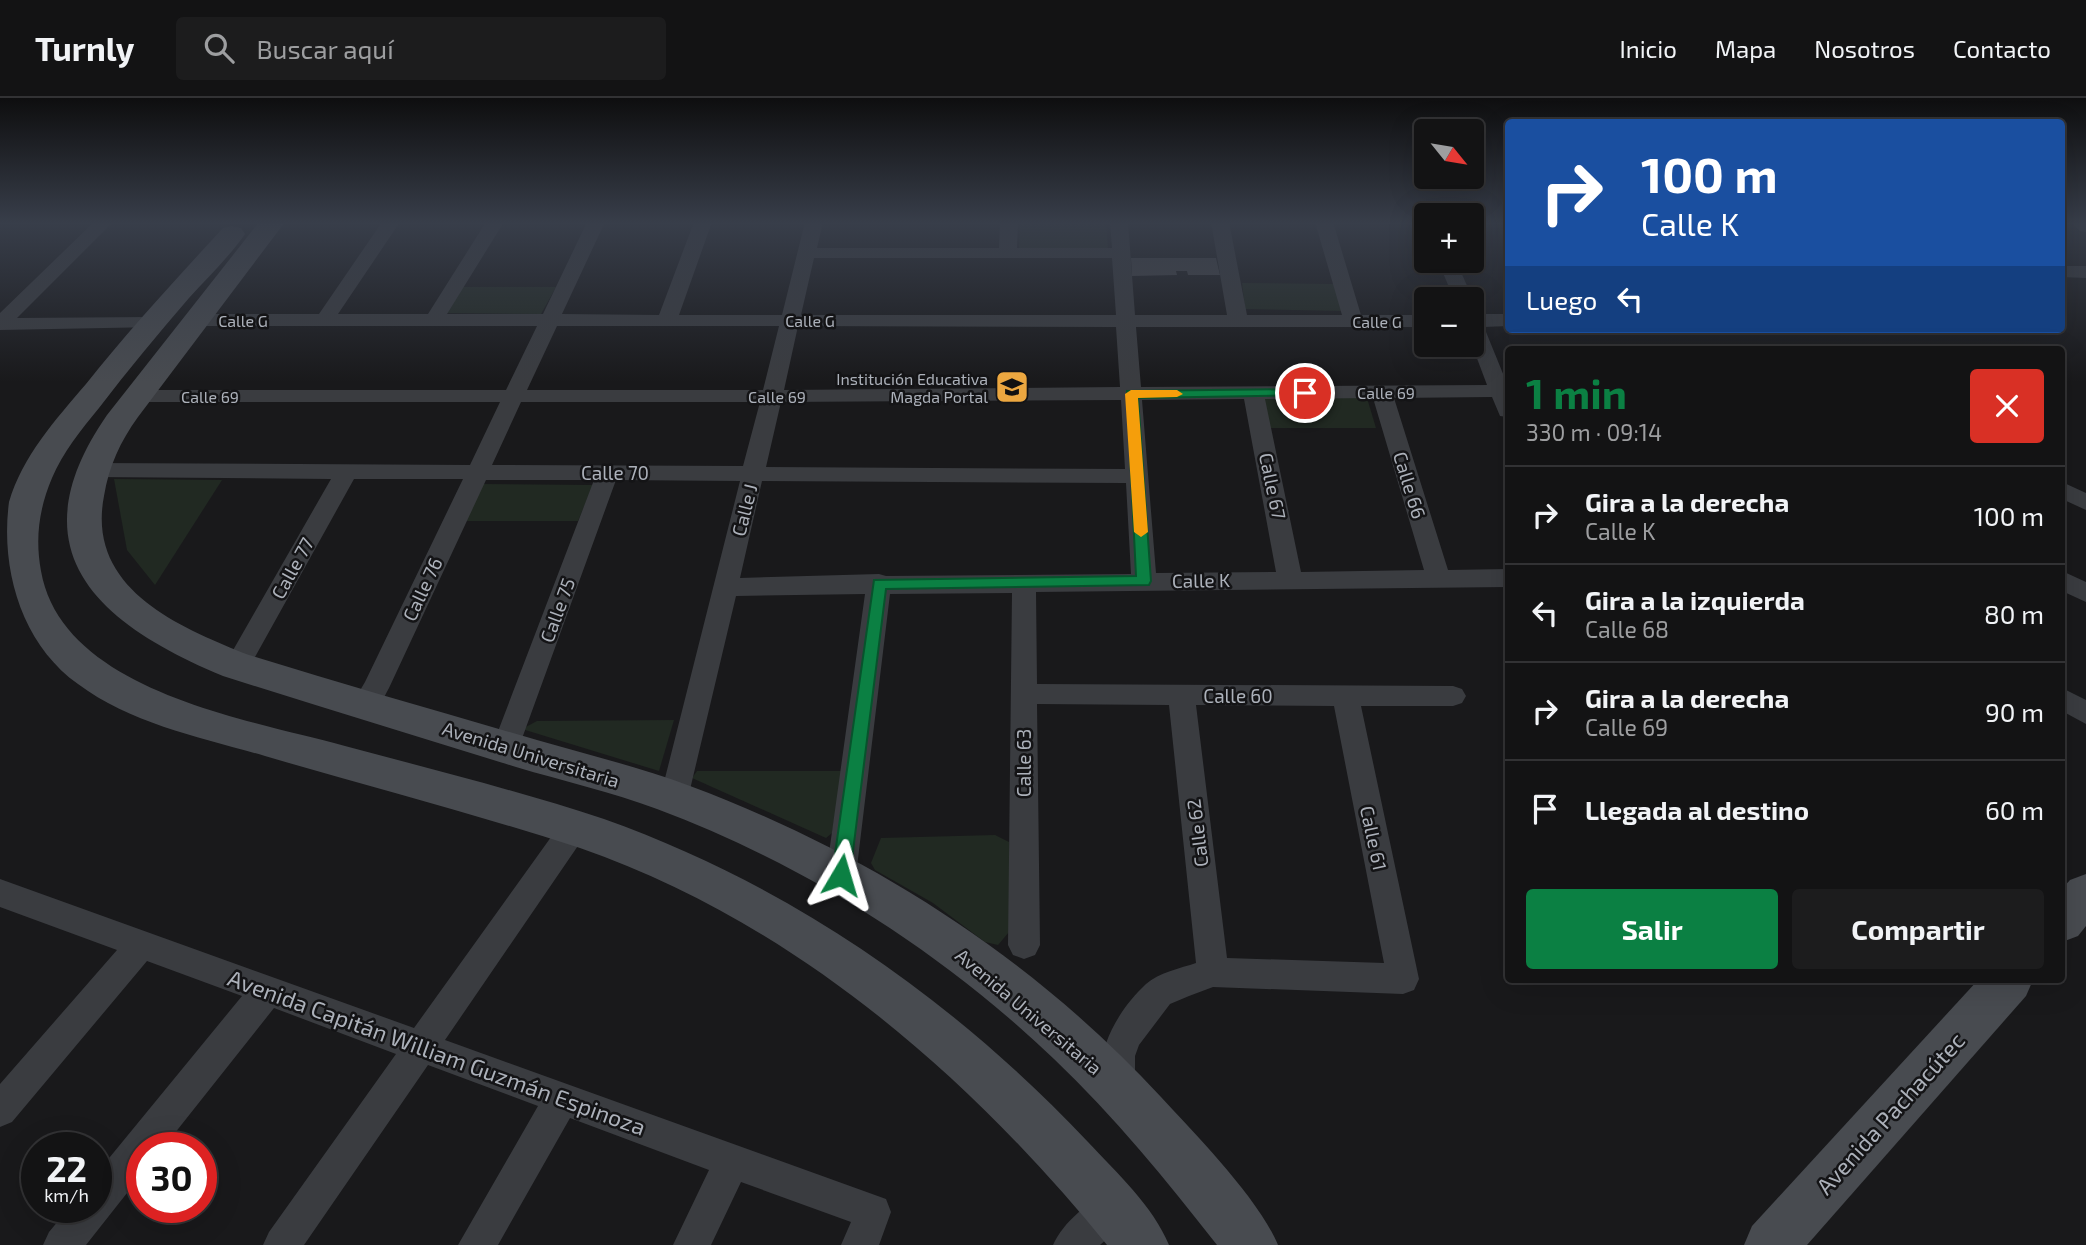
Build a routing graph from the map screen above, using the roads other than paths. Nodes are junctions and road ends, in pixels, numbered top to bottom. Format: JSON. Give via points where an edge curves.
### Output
{"nodes":[{"id":1,"x":25,"y":276,"type":"edge"},
{"id":2,"x":49,"y":276,"type":"edge"},
{"id":3,"x":194,"y":276,"type":"edge"},
{"id":4,"x":229,"y":276,"type":"edge"},
{"id":5,"x":355,"y":276,"type":"edge"},
{"id":6,"x":462,"y":276,"type":"edge"},
{"id":7,"x":570,"y":276,"type":"edge"},
{"id":8,"x":683,"y":276,"type":"edge"},
{"id":9,"x":801,"y":276,"type":"edge"},
{"id":10,"x":1123,"y":276,"type":"edge"},
{"id":11,"x":1230,"y":276,"type":"edge"},
{"id":12,"x":1340,"y":276,"type":"edge"},
{"id":13,"x":30,"y":294,"type":"junction"},
{"id":14,"x":3,"y":297,"type":"edge"},
{"id":15,"x":325,"y":319,"type":"junction"},
{"id":16,"x":193,"y":320,"type":"junction"},
{"id":17,"x":434,"y":320,"type":"junction"},
{"id":18,"x":548,"y":320,"type":"junction"},
{"id":19,"x":667,"y":320,"type":"junction"},
{"id":20,"x":790,"y":320,"type":"junction"},
{"id":21,"x":1126,"y":320,"type":"junction"},
{"id":22,"x":1505,"y":320,"type":"edge"},
{"id":23,"x":1238,"y":321,"type":"junction"},
{"id":24,"x":1353,"y":321,"type":"junction"},
{"id":25,"x":1414,"y":321,"type":"edge"},
{"id":26,"x":1484,"y":321,"type":"edge"},
{"id":27,"x":150,"y":323,"type":"junction"},
{"id":28,"x":0,"y":324,"type":"edge"},
{"id":29,"x":1484,"y":345,"type":"edge"},
{"id":30,"x":1484,"y":351,"type":"edge"},
{"id":31,"x":1505,"y":358,"type":"edge"},
{"id":32,"x":1382,"y":392,"type":"junction"},
{"id":33,"x":1253,"y":393,"type":"junction"},
{"id":34,"x":1131,"y":394,"type":"junction"},
{"id":35,"x":138,"y":396,"type":"junction"},
{"id":36,"x":513,"y":396,"type":"junction"},
{"id":37,"x":772,"y":396,"type":"junction"},
{"id":38,"x":1505,"y":401,"type":"edge"},
{"id":39,"x":92,"y":470,"type":"junction"},
{"id":40,"x":347,"y":471,"type":"junction"},
{"id":41,"x":476,"y":472,"type":"junction"},
{"id":42,"x":608,"y":472,"type":"junction"},
{"id":43,"x":753,"y":473,"type":"junction"},
{"id":44,"x":1137,"y":476,"type":"junction"},
{"id":45,"x":2065,"y":492,"type":"edge"},
{"id":46,"x":2086,"y":502,"type":"edge"},
{"id":47,"x":1438,"y":578,"type":"junction"},
{"id":48,"x":1505,"y":578,"type":"edge"},
{"id":49,"x":1290,"y":580,"type":"junction"},
{"id":50,"x":1144,"y":581,"type":"junction"},
{"id":51,"x":1024,"y":582,"type":"junction"},
{"id":52,"x":2065,"y":582,"type":"edge"},
{"id":53,"x":879,"y":583,"type":"junction"},
{"id":54,"x":725,"y":587,"type":"junction"},
{"id":55,"x":2086,"y":593,"type":"edge"},
{"id":56,"x":237,"y":666,"type":"junction"},
{"id":57,"x":1023,"y":694,"type":"junction"},
{"id":58,"x":1181,"y":695,"type":"junction"},
{"id":59,"x":1345,"y":696,"type":"junction"},
{"id":60,"x":1453,"y":696,"type":"dead end"},
{"id":61,"x":2065,"y":700,"type":"edge"},
{"id":62,"x":366,"y":704,"type":"junction"},
{"id":63,"x":2086,"y":713,"type":"edge"},
{"id":64,"x":506,"y":747,"type":"junction"},
{"id":65,"x":674,"y":798,"type":"junction"},
{"id":66,"x":574,"y":828,"type":"junction"},
{"id":67,"x":841,"y":875,"type":"junction"},
{"id":68,"x":0,"y":893,"type":"edge"},
{"id":69,"x":2086,"y":894,"type":"edge"},
{"id":70,"x":2065,"y":918,"type":"edge"},
{"id":71,"x":141,"y":945,"type":"junction"},
{"id":72,"x":1024,"y":945,"type":"dead end"},
{"id":73,"x":1213,"y":972,"type":"junction"},
{"id":74,"x":1404,"y":979,"type":"joint"},
{"id":75,"x":2006,"y":983,"type":"edge"},
{"id":76,"x":268,"y":990,"type":"junction"},
{"id":77,"x":420,"y":1046,"type":"junction"},
{"id":78,"x":1118,"y":1088,"type":"junction"},
{"id":79,"x":562,"y":1098,"type":"junction"},
{"id":80,"x":0,"y":1110,"type":"edge"},
{"id":81,"x":733,"y":1160,"type":"junction"},
{"id":82,"x":112,"y":1183,"type":"edge"},
{"id":83,"x":1113,"y":1209,"type":"junction"},
{"id":84,"x":80,"y":1223,"type":"edge"},
{"id":85,"x":867,"y":1228,"type":"edge"},
{"id":86,"x":62,"y":1245,"type":"edge"},
{"id":87,"x":282,"y":1245,"type":"edge"},
{"id":88,"x":477,"y":1245,"type":"edge"},
{"id":89,"x":692,"y":1245,"type":"edge"},
{"id":90,"x":1072,"y":1245,"type":"edge"},
{"id":91,"x":1142,"y":1245,"type":"edge"},
{"id":92,"x":1251,"y":1245,"type":"edge"},
{"id":93,"x":1771,"y":1245,"type":"edge"}],
"edges":[{"from":1,"to":14,"type":"street"},
{"from":2,"to":13,"type":"street"},
{"from":3,"to":27,"type":"street"},
{"from":4,"to":16,"type":"street","name":"Avenida Universitaria"},
{"from":5,"to":15,"type":"street"},
{"from":6,"to":17,"type":"street"},
{"from":7,"to":18,"type":"street","name":"Calle 76"},
{"from":8,"to":19,"type":"street"},
{"from":9,"to":20,"type":"street","name":"Calle J"},
{"from":10,"to":21,"type":"street"},
{"from":11,"to":23,"type":"street"},
{"from":12,"to":24,"type":"street"},
{"from":13,"to":14,"type":"street"},
{"from":13,"to":28,"type":"street"},
{"from":15,"to":16,"type":"street","name":"Calle G"},
{"from":15,"to":17,"type":"street","name":"Calle G"},
{"from":16,"to":35,"type":"street","name":"Avenida Universitaria"},
{"from":17,"to":18,"type":"street","name":"Calle G"},
{"from":18,"to":19,"type":"street","name":"Calle G"},
{"from":18,"to":36,"type":"street","name":"Calle 76"},
{"from":19,"to":20,"type":"street","name":"Calle G"},
{"from":20,"to":21,"type":"street","name":"Calle G"},
{"from":20,"to":37,"type":"street","name":"Calle J"},
{"from":21,"to":23,"type":"street","name":"Calle G"},
{"from":21,"to":34,"type":"street"},
{"from":22,"to":26,"type":"street"},
{"from":23,"to":24,"type":"street","name":"Calle G"},
{"from":24,"to":25,"type":"street","name":"Calle G"},
{"from":27,"to":28,"type":"street"},
{"from":27,"to":66,"type":"street","via":[[62,434],[35,478],[22,519],[19,556],[27,594],[47,632],[80,666],[120,692],[175,714]]},
{"from":29,"to":31,"type":"street"},
{"from":30,"to":38,"type":"street"},
{"from":32,"to":33,"type":"street","name":"Calle 69"},
{"from":32,"to":38,"type":"street","name":"Calle 69"},
{"from":32,"to":47,"type":"street","name":"Calle 66"},
{"from":33,"to":34,"type":"street","name":"Calle 69"},
{"from":33,"to":49,"type":"street","name":"Calle 67"},
{"from":34,"to":37,"type":"street","name":"Calle 69"},
{"from":34,"to":44,"type":"street"},
{"from":35,"to":36,"type":"street","name":"Calle 69"},
{"from":35,"to":39,"type":"street","name":"Avenida Universitaria"},
{"from":36,"to":37,"type":"street","name":"Calle 69"},
{"from":36,"to":41,"type":"street","name":"Calle 76"},
{"from":37,"to":43,"type":"street","name":"Calle J"},
{"from":39,"to":40,"type":"street","name":"Calle 70"},
{"from":39,"to":56,"type":"street","name":"Avenida Universitaria","via":[[84,509],[86,543],[99,575],[122,604],[155,629]]},
{"from":40,"to":41,"type":"street","name":"Calle 70"},
{"from":40,"to":56,"type":"street","name":"Calle 77"},
{"from":41,"to":42,"type":"street","name":"Calle 70"},
{"from":41,"to":62,"type":"street","name":"Calle 76"},
{"from":42,"to":43,"type":"street","name":"Calle 70"},
{"from":42,"to":64,"type":"street","name":"Calle 75"},
{"from":43,"to":44,"type":"street","name":"Calle 70"},
{"from":43,"to":54,"type":"street","name":"Calle J"},
{"from":44,"to":50,"type":"street"},
{"from":45,"to":46,"type":"street"},
{"from":47,"to":48,"type":"street","name":"Calle K"},
{"from":47,"to":49,"type":"street","name":"Calle K"},
{"from":49,"to":50,"type":"street","name":"Calle K"},
{"from":50,"to":51,"type":"street","name":"Calle K"},
{"from":51,"to":53,"type":"street","name":"Calle K"},
{"from":51,"to":57,"type":"street","name":"Calle 63"},
{"from":52,"to":55,"type":"street"},
{"from":53,"to":54,"type":"street","name":"Calle K"},
{"from":53,"to":67,"type":"street"},
{"from":54,"to":65,"type":"street","name":"Calle J"},
{"from":56,"to":62,"type":"street","name":"Avenida Universitaria"},
{"from":57,"to":58,"type":"street","name":"Calle 60"},
{"from":57,"to":72,"type":"street","name":"Calle 63"},
{"from":58,"to":59,"type":"street","name":"Calle 60"},
{"from":58,"to":73,"type":"street","name":"Calle 62"},
{"from":59,"to":60,"type":"street","name":"Calle 60"},
{"from":59,"to":74,"type":"street","name":"Calle 61"},
{"from":61,"to":63,"type":"street"},
{"from":62,"to":64,"type":"street","name":"Avenida Universitaria"},
{"from":64,"to":65,"type":"street","name":"Avenida Universitaria"},
{"from":65,"to":67,"type":"street","name":"Avenida Universitaria"},
{"from":66,"to":77,"type":"street"},
{"from":66,"to":83,"type":"street","via":[[652,857],[738,898],[887,992],[1034,1119]]},
{"from":67,"to":78,"type":"street","name":"Avenida Universitaria","via":[[992,976]]},
{"from":68,"to":71,"type":"street","name":"Avenida Capitán William Guzmán Espinoza"},
{"from":69,"to":70,"type":"street"},
{"from":71,"to":76,"type":"street","name":"Avenida Capitán William Guzmán Espinoza"},
{"from":71,"to":80,"type":"street"},
{"from":73,"to":74,"type":"street"},
{"from":73,"to":78,"type":"street","via":[[1160,993],[1141,1013],[1118,1056]]},
{"from":75,"to":93,"type":"street","name":"Avenida Pachacútec"},
{"from":76,"to":77,"type":"street","name":"Avenida Capitán William Guzmán Espinoza"},
{"from":76,"to":82,"type":"street"},
{"from":77,"to":79,"type":"street","name":"Avenida Capitán William Guzmán Espinoza"},
{"from":77,"to":87,"type":"street"},
{"from":78,"to":92,"type":"street","name":"Avenida Universitaria","via":[[1200,1179]]},
{"from":79,"to":81,"type":"street","name":"Avenida Capitán William Guzmán Espinoza"},
{"from":79,"to":88,"type":"street"},
{"from":81,"to":85,"type":"street","name":"Avenida Capitán William Guzmán Espinoza"},
{"from":81,"to":89,"type":"street"},
{"from":83,"to":90,"type":"street"},
{"from":83,"to":91,"type":"street"},
{"from":84,"to":86,"type":"street"}]}
